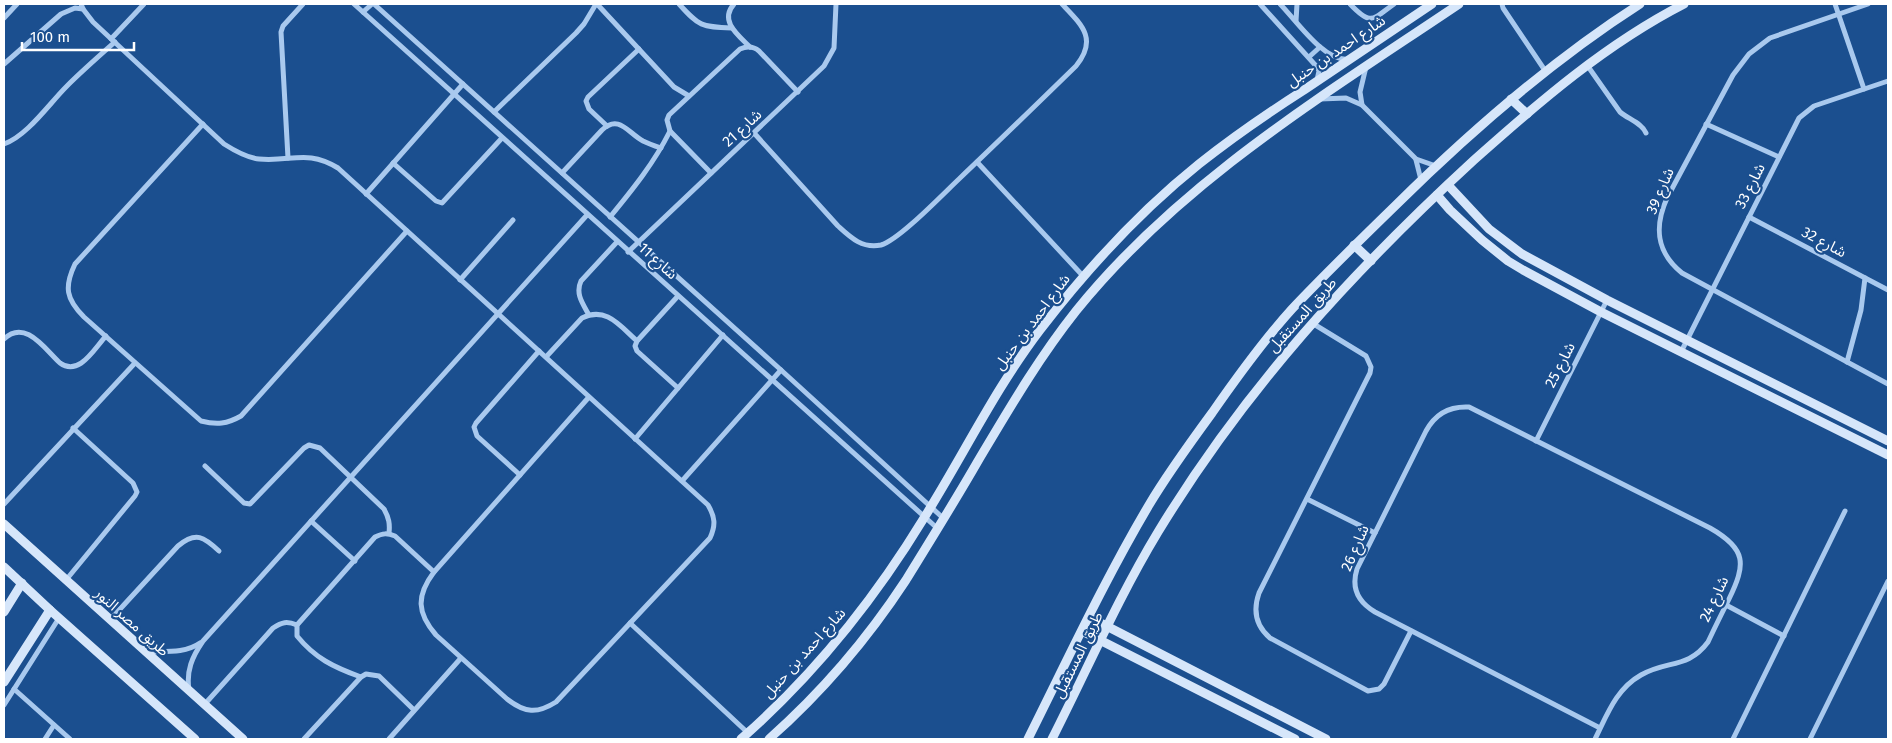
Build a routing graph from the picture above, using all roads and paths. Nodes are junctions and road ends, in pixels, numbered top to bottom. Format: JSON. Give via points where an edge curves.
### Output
{"nodes":[{"id":1,"x":17,"y":4,"type":"edge"},
{"id":2,"x":144,"y":4,"type":"edge"},
{"id":3,"x":303,"y":4,"type":"edge"},
{"id":4,"x":354,"y":4,"type":"edge"},
{"id":5,"x":373,"y":4,"type":"edge"},
{"id":6,"x":597,"y":4,"type":"edge"},
{"id":7,"x":679,"y":4,"type":"edge"},
{"id":8,"x":734,"y":4,"type":"edge"},
{"id":9,"x":836,"y":4,"type":"edge"},
{"id":10,"x":1062,"y":4,"type":"edge"},
{"id":11,"x":1260,"y":4,"type":"edge"},
{"id":12,"x":1280,"y":4,"type":"edge"},
{"id":13,"x":1297,"y":4,"type":"edge"},
{"id":14,"x":1350,"y":4,"type":"edge"},
{"id":15,"x":1394,"y":4,"type":"edge"},
{"id":16,"x":1432,"y":4,"type":"edge"},
{"id":17,"x":1459,"y":4,"type":"edge"},
{"id":18,"x":1502,"y":4,"type":"edge"},
{"id":19,"x":1640,"y":4,"type":"edge"},
{"id":20,"x":1684,"y":4,"type":"edge"},
{"id":21,"x":1835,"y":4,"type":"edge"},
{"id":22,"x":1868,"y":4,"type":"edge"},
{"id":23,"x":82,"y":7,"type":"edge"},
{"id":24,"x":363,"y":12,"type":"junction"},
{"id":25,"x":1839,"y":14,"type":"junction"},
{"id":26,"x":4,"y":18,"type":"edge"},
{"id":27,"x":1296,"y":21,"type":"junction"},
{"id":28,"x":732,"y":28,"type":"junction"},
{"id":29,"x":113,"y":40,"type":"junction"},
{"id":30,"x":750,"y":47,"type":"junction"},
{"id":31,"x":1320,"y":47,"type":"junction"},
{"id":32,"x":639,"y":49,"type":"junction"},
{"id":33,"x":1309,"y":57,"type":"junction"},
{"id":34,"x":1351,"y":58,"type":"junction"},
{"id":35,"x":4,"y":64,"type":"edge"},
{"id":36,"x":1587,"y":65,"type":"junction"},
{"id":37,"x":1366,"y":67,"type":"junction"},
{"id":38,"x":1546,"y":72,"type":"junction"},
{"id":39,"x":1317,"y":81,"type":"junction"},
{"id":40,"x":1888,"y":81,"type":"edge"},
{"id":41,"x":463,"y":84,"type":"junction"},
{"id":42,"x":1864,"y":89,"type":"junction"},
{"id":43,"x":798,"y":92,"type":"junction"},
{"id":44,"x":454,"y":94,"type":"junction"},
{"id":45,"x":689,"y":96,"type":"junction"},
{"id":46,"x":1320,"y":99,"type":"junction"},
{"id":47,"x":1511,"y":99,"type":"junction"},
{"id":48,"x":1362,"y":105,"type":"junction"},
{"id":49,"x":494,"y":112,"type":"junction"},
{"id":50,"x":1527,"y":114,"type":"junction"},
{"id":51,"x":203,"y":124,"type":"junction"},
{"id":52,"x":1706,"y":124,"type":"junction"},
{"id":53,"x":607,"y":126,"type":"junction"},
{"id":54,"x":670,"y":131,"type":"junction"},
{"id":55,"x":754,"y":133,"type":"junction"},
{"id":56,"x":1239,"y":133,"type":"junction"},
{"id":57,"x":1646,"y":133,"type":"dead end"},
{"id":58,"x":502,"y":138,"type":"junction"},
{"id":59,"x":4,"y":144,"type":"edge"},
{"id":60,"x":1251,"y":147,"type":"junction"},
{"id":61,"x":661,"y":148,"type":"junction"},
{"id":62,"x":1778,"y":157,"type":"junction"},
{"id":63,"x":288,"y":158,"type":"junction"},
{"id":64,"x":1416,"y":160,"type":"junction"},
{"id":65,"x":977,"y":162,"type":"junction"},
{"id":66,"x":393,"y":163,"type":"junction"},
{"id":67,"x":1436,"y":166,"type":"junction"},
{"id":68,"x":562,"y":173,"type":"junction"},
{"id":69,"x":712,"y":173,"type":"junction"},
{"id":70,"x":1421,"y":180,"type":"junction"},
{"id":71,"x":1448,"y":185,"type":"junction"},
{"id":72,"x":366,"y":194,"type":"junction"},
{"id":73,"x":1438,"y":195,"type":"junction"},
{"id":74,"x":587,"y":215,"type":"junction"},
{"id":75,"x":610,"y":217,"type":"junction"},
{"id":76,"x":1749,"y":217,"type":"junction"},
{"id":77,"x":513,"y":220,"type":"dead end"},
{"id":78,"x":407,"y":231,"type":"junction"},
{"id":79,"x":617,"y":242,"type":"junction"},
{"id":80,"x":638,"y":242,"type":"junction"},
{"id":81,"x":1354,"y":245,"type":"junction"},
{"id":82,"x":628,"y":252,"type":"junction"},
{"id":83,"x":1371,"y":261,"type":"junction"},
{"id":84,"x":1083,"y":276,"type":"junction"},
{"id":85,"x":1865,"y":278,"type":"junction"},
{"id":86,"x":460,"y":280,"type":"junction"},
{"id":87,"x":1712,"y":290,"type":"junction"},
{"id":88,"x":1888,"y":290,"type":"edge"},
{"id":89,"x":678,"y":296,"type":"junction"},
{"id":90,"x":1607,"y":300,"type":"junction"},
{"id":91,"x":1601,"y":312,"type":"junction"},
{"id":92,"x":498,"y":314,"type":"junction"},
{"id":93,"x":589,"y":314,"type":"junction"},
{"id":94,"x":1312,"y":323,"type":"junction"},
{"id":95,"x":723,"y":335,"type":"junction"},
{"id":96,"x":106,"y":336,"type":"junction"},
{"id":97,"x":4,"y":339,"type":"edge"},
{"id":98,"x":1687,"y":340,"type":"junction"},
{"id":99,"x":637,"y":341,"type":"junction"},
{"id":100,"x":539,"y":351,"type":"junction"},
{"id":101,"x":1681,"y":352,"type":"junction"},
{"id":102,"x":546,"y":357,"type":"junction"},
{"id":103,"x":1847,"y":362,"type":"junction"},
{"id":104,"x":135,"y":363,"type":"junction"},
{"id":105,"x":781,"y":370,"type":"junction"},
{"id":106,"x":772,"y":379,"type":"junction"},
{"id":107,"x":1888,"y":384,"type":"edge"},
{"id":108,"x":678,"y":388,"type":"junction"},
{"id":109,"x":589,"y":397,"type":"junction"},
{"id":110,"x":73,"y":428,"type":"junction"},
{"id":111,"x":635,"y":439,"type":"junction"},
{"id":112,"x":1536,"y":441,"type":"junction"},
{"id":113,"x":1888,"y":441,"type":"edge"},
{"id":114,"x":1888,"y":454,"type":"edge"},
{"id":115,"x":205,"y":466,"type":"dead end"},
{"id":116,"x":520,"y":475,"type":"junction"},
{"id":117,"x":351,"y":477,"type":"junction"},
{"id":118,"x":682,"y":481,"type":"junction"},
{"id":119,"x":910,"y":487,"type":"junction"},
{"id":120,"x":901,"y":497,"type":"junction"},
{"id":121,"x":1307,"y":499,"type":"junction"},
{"id":122,"x":4,"y":504,"type":"edge"},
{"id":123,"x":931,"y":507,"type":"junction"},
{"id":124,"x":1845,"y":512,"type":"dead end"},
{"id":125,"x":925,"y":518,"type":"junction"},
{"id":126,"x":943,"y":518,"type":"junction"},
{"id":127,"x":311,"y":521,"type":"junction"},
{"id":128,"x":4,"y":524,"type":"edge"},
{"id":129,"x":937,"y":528,"type":"junction"},
{"id":130,"x":389,"y":533,"type":"junction"},
{"id":131,"x":1375,"y":533,"type":"junction"},
{"id":132,"x":219,"y":552,"type":"dead end"},
{"id":133,"x":354,"y":561,"type":"junction"},
{"id":134,"x":4,"y":566,"type":"edge"},
{"id":135,"x":434,"y":572,"type":"junction"},
{"id":136,"x":66,"y":580,"type":"junction"},
{"id":137,"x":1888,"y":582,"type":"edge"},
{"id":138,"x":22,"y":583,"type":"junction"},
{"id":139,"x":8,"y":601,"type":"edge"},
{"id":140,"x":1726,"y":605,"type":"junction"},
{"id":141,"x":50,"y":610,"type":"junction"},
{"id":142,"x":4,"y":612,"type":"edge"},
{"id":143,"x":1089,"y":617,"type":"junction"},
{"id":144,"x":59,"y":618,"type":"junction"},
{"id":145,"x":110,"y":620,"type":"junction"},
{"id":146,"x":630,"y":623,"type":"junction"},
{"id":147,"x":297,"y":625,"type":"junction"},
{"id":148,"x":1106,"y":628,"type":"junction"},
{"id":149,"x":1082,"y":631,"type":"junction"},
{"id":150,"x":1411,"y":631,"type":"junction"},
{"id":151,"x":1784,"y":636,"type":"junction"},
{"id":152,"x":203,"y":641,"type":"junction"},
{"id":153,"x":1100,"y":641,"type":"junction"},
{"id":154,"x":145,"y":652,"type":"junction"},
{"id":155,"x":460,"y":658,"type":"junction"},
{"id":156,"x":361,"y":676,"type":"junction"},
{"id":157,"x":4,"y":682,"type":"edge"},
{"id":158,"x":14,"y":689,"type":"junction"},
{"id":159,"x":189,"y":692,"type":"junction"},
{"id":160,"x":4,"y":705,"type":"edge"},
{"id":161,"x":204,"y":705,"type":"junction"},
{"id":162,"x":414,"y":710,"type":"junction"},
{"id":163,"x":54,"y":725,"type":"junction"},
{"id":164,"x":1600,"y":728,"type":"junction"},
{"id":165,"x":745,"y":736,"type":"edge"},
{"id":166,"x":45,"y":739,"type":"edge"},
{"id":167,"x":70,"y":739,"type":"edge"},
{"id":168,"x":195,"y":739,"type":"edge"},
{"id":169,"x":242,"y":739,"type":"edge"},
{"id":170,"x":304,"y":739,"type":"edge"},
{"id":171,"x":389,"y":739,"type":"edge"},
{"id":172,"x":769,"y":739,"type":"edge"},
{"id":173,"x":1028,"y":739,"type":"edge"},
{"id":174,"x":1052,"y":739,"type":"edge"},
{"id":175,"x":1295,"y":739,"type":"edge"},
{"id":176,"x":1326,"y":739,"type":"edge"},
{"id":177,"x":1595,"y":739,"type":"edge"},
{"id":178,"x":1733,"y":739,"type":"edge"},
{"id":179,"x":1810,"y":739,"type":"edge"}],
"edges":[{"from":1,"to":26,"type":"street"},
{"from":2,"to":29,"type":"street"},
{"from":3,"to":63,"type":"street","via":[[283,26],[282,32]]},
{"from":4,"to":24,"type":"street","name":"شارع 11"},
{"from":5,"to":24,"type":"street"},
{"from":5,"to":41,"type":"street","name":"شارع 11"},
{"from":6,"to":32,"type":"street"},
{"from":6,"to":49,"type":"street","via":[[576,33]]},
{"from":7,"to":28,"type":"street","via":[[704,26]]},
{"from":8,"to":28,"type":"street","via":[[728,13]]},
{"from":9,"to":43,"type":"street","name":"شارع 21","via":[[834,48],[830,58]]},
{"from":10,"to":65,"type":"street","via":[[1085,30],[1084,56]]},
{"from":11,"to":33,"type":"street"},
{"from":12,"to":27,"type":"street"},
{"from":13,"to":27,"type":"street"},
{"from":14,"to":15,"type":"street","via":[[1369,19]]},
{"from":16,"to":34,"type":"street","name":"شارع احمد بن حنبل"},
{"from":17,"to":37,"type":"street","name":"شارع احمد بن حنبل"},
{"from":18,"to":38,"type":"street"},
{"from":19,"to":38,"type":"street","name":"طريق المستقبل"},
{"from":20,"to":36,"type":"street","name":"طريق المستقبل"},
{"from":21,"to":25,"type":"street"},
{"from":22,"to":25,"type":"street","name":"شارع 39"},
{"from":23,"to":29,"type":"street"},
{"from":23,"to":35,"type":"street","via":[[61,14]]},
{"from":24,"to":44,"type":"street","name":"شارع 11"},
{"from":25,"to":42,"type":"street"},
{"from":25,"to":52,"type":"street","name":"شارع 39","via":[[1770,38],[1754,50],[1733,75]]},
{"from":27,"to":31,"type":"street"},
{"from":28,"to":30,"type":"street"},
{"from":29,"to":51,"type":"street"},
{"from":29,"to":59,"type":"street","via":[[23,132]]},
{"from":30,"to":43,"type":"street","via":[[759,51]]},
{"from":30,"to":45,"type":"street","via":[[740,49]]},
{"from":31,"to":33,"type":"street"},
{"from":31,"to":34,"type":"street","via":[[1332,56]]},
{"from":32,"to":45,"type":"street","via":[[674,87]]},
{"from":32,"to":53,"type":"street","via":[[586,101],[589,109]]},
{"from":33,"to":39,"type":"street","via":[[1317,67]]},
{"from":34,"to":39,"type":"street","name":"شارع احمد بن حنبل"},
{"from":36,"to":50,"type":"street","name":"طريق المستقبل"},
{"from":36,"to":57,"type":"street","via":[[1616,107],[1625,117],[1643,127]]},
{"from":37,"to":46,"type":"street","name":"شارع احمد بن حنبل"},
{"from":37,"to":48,"type":"street","via":[[1360,92]]},
{"from":38,"to":47,"type":"street","name":"طريق المستقبل"},
{"from":39,"to":56,"type":"street","name":"شارع احمد بن حنبل"},
{"from":40,"to":42,"type":"street","name":"شارع 33"},
{"from":41,"to":44,"type":"street"},
{"from":41,"to":49,"type":"street","name":"شارع 11"},
{"from":42,"to":62,"type":"street","name":"شارع 33","via":[[1809,110],[1796,124]]},
{"from":43,"to":55,"type":"street","name":"شارع 21"},
{"from":44,"to":58,"type":"street","name":"شارع 11"},
{"from":44,"to":66,"type":"street"},
{"from":45,"to":54,"type":"street","via":[[669,115]]},
{"from":46,"to":48,"type":"street","via":[[1346,98]]},
{"from":46,"to":60,"type":"street","name":"شارع احمد بن حنبل"},
{"from":47,"to":50,"type":"street"},
{"from":47,"to":67,"type":"street","name":"طريق المستقبل"},
{"from":48,"to":64,"type":"street"},
{"from":49,"to":68,"type":"street","name":"شارع 11"},
{"from":50,"to":71,"type":"street","name":"طريق المستقبل"},
{"from":51,"to":63,"type":"street","via":[[224,144],[246,156]]},
{"from":51,"to":96,"type":"street","via":[[75,264],[68,292],[74,306]]},
{"from":52,"to":62,"type":"street"},
{"from":52,"to":87,"type":"street","name":"شارع 39","via":[[1664,206],[1659,233],[1672,264]]},
{"from":53,"to":61,"type":"street","via":[[615,123],[624,125],[643,141]]},
{"from":53,"to":68,"type":"street"},
{"from":54,"to":61,"type":"street"},
{"from":54,"to":69,"type":"street"},
{"from":55,"to":65,"type":"street","via":[[838,226],[852,239],[872,246],[891,240]]},
{"from":55,"to":69,"type":"street","name":"شارع 21"},
{"from":56,"to":60,"type":"street"},
{"from":56,"to":84,"type":"street","name":"شارع احمد بن حنبل","via":[[1158,200]]},
{"from":58,"to":66,"type":"street","via":[[442,203]]},
{"from":58,"to":74,"type":"street","name":"شارع 11"},
{"from":60,"to":126,"type":"street","name":"شارع احمد بن حنبل","via":[[1158,223],[1077,311],[1040,359]]},
{"from":61,"to":75,"type":"street","via":[[641,180]]},
{"from":62,"to":76,"type":"street","name":"شارع 33"},
{"from":63,"to":72,"type":"street","via":[[315,157],[327,162]]},
{"from":64,"to":67,"type":"street"},
{"from":64,"to":70,"type":"street"},
{"from":65,"to":84,"type":"street"},
{"from":66,"to":72,"type":"street"},
{"from":67,"to":70,"type":"street","name":"طريق المستقبل"},
{"from":68,"to":75,"type":"street","name":"شارع 11"},
{"from":69,"to":80,"type":"street","name":"شارع 21"},
{"from":70,"to":81,"type":"street","name":"طريق المستقبل"},
{"from":71,"to":73,"type":"street","name":"طريق المستقبل"},
{"from":71,"to":90,"type":"street","via":[[1509,246]]},
{"from":72,"to":78,"type":"street"},
{"from":73,"to":83,"type":"street","name":"طريق المستقبل"},
{"from":73,"to":91,"type":"street","via":[[1508,261]]},
{"from":74,"to":79,"type":"street","name":"شارع 11"},
{"from":74,"to":92,"type":"street"},
{"from":75,"to":80,"type":"street","name":"شارع 11"},
{"from":76,"to":85,"type":"street","name":"شارع 32"},
{"from":76,"to":87,"type":"street","name":"شارع 33"},
{"from":77,"to":86,"type":"street"},
{"from":78,"to":86,"type":"street"},
{"from":78,"to":104,"type":"street","via":[[242,416],[229,423],[215,425],[201,421]]},
{"from":79,"to":82,"type":"street","name":"شارع 11"},
{"from":79,"to":93,"type":"street","via":[[579,286],[579,296]]},
{"from":80,"to":82,"type":"street","name":"شارع 21"},
{"from":80,"to":105,"type":"street","name":"شارع 11"},
{"from":81,"to":83,"type":"street"},
{"from":81,"to":143,"type":"street","name":"طريق المستقبل","via":[[1292,310],[1226,392],[1150,504]]},
{"from":82,"to":89,"type":"street","name":"شارع 11"},
{"from":83,"to":94,"type":"street","name":"طريق المستقبل"},
{"from":84,"to":123,"type":"street","name":"شارع احمد بن حنبل","via":[[1011,372]]},
{"from":85,"to":88,"type":"street","name":"شارع 32"},
{"from":85,"to":103,"type":"street","via":[[1861,310]]},
{"from":86,"to":92,"type":"street"},
{"from":87,"to":98,"type":"street","name":"شارع 33"},
{"from":87,"to":103,"type":"street","name":"شارع 39"},
{"from":89,"to":95,"type":"street","name":"شارع 11"},
{"from":89,"to":99,"type":"street"},
{"from":90,"to":91,"type":"street","name":"شارع 25"},
{"from":90,"to":98,"type":"street"},
{"from":91,"to":101,"type":"street"},
{"from":91,"to":112,"type":"street","name":"شارع 25"},
{"from":92,"to":100,"type":"street"},
{"from":92,"to":117,"type":"street"},
{"from":93,"to":99,"type":"street","via":[[605,315]]},
{"from":93,"to":102,"type":"street"},
{"from":94,"to":121,"type":"street","via":[[1366,356],[1371,367],[1367,381]]},
{"from":94,"to":148,"type":"street","name":"طريق المستقبل","via":[[1243,407],[1192,478],[1139,564]]},
{"from":95,"to":106,"type":"street","name":"شارع 11"},
{"from":95,"to":108,"type":"street"},
{"from":96,"to":97,"type":"street","via":[[78,367],[71,368],[65,367],[29,334],[20,330],[11,332]]},
{"from":96,"to":104,"type":"street"},
{"from":98,"to":101,"type":"street","name":"شارع 33"},
{"from":98,"to":113,"type":"street"},
{"from":99,"to":108,"type":"street","via":[[634,346],[637,351]]},
{"from":100,"to":102,"type":"street"},
{"from":100,"to":116,"type":"street","via":[[474,427],[477,436]]},
{"from":101,"to":114,"type":"street"},
{"from":102,"to":109,"type":"street"},
{"from":103,"to":107,"type":"street","name":"شارع 39"},
{"from":104,"to":110,"type":"street"},
{"from":105,"to":106,"type":"street"},
{"from":105,"to":119,"type":"street","name":"شارع 11"},
{"from":106,"to":118,"type":"street"},
{"from":106,"to":120,"type":"street","name":"شارع 11"},
{"from":108,"to":111,"type":"street"},
{"from":109,"to":111,"type":"street"},
{"from":109,"to":116,"type":"street"},
{"from":110,"to":122,"type":"street"},
{"from":110,"to":136,"type":"street","via":[[133,483],[137,492]]},
{"from":111,"to":118,"type":"street"},
{"from":112,"to":131,"type":"street","name":"شارع 26","via":[[1469,407],[1442,412],[1426,431]]},
{"from":112,"to":140,"type":"street","name":"شارع 24","via":[[1728,539],[1738,552],[1740,571]]},
{"from":115,"to":117,"type":"street","via":[[247,504],[253,502],[309,445],[320,448]]},
{"from":116,"to":135,"type":"street"},
{"from":117,"to":127,"type":"street"},
{"from":117,"to":130,"type":"street","via":[[384,509],[390,525]]},
{"from":118,"to":146,"type":"street","via":[[713,512],[714,530]]},
{"from":119,"to":120,"type":"street"},
{"from":119,"to":123,"type":"street","name":"شارع 11"},
{"from":120,"to":125,"type":"street","name":"شارع 11"},
{"from":121,"to":131,"type":"street"},
{"from":121,"to":150,"type":"street","via":[[1257,598],[1256,617],[1264,633],[1278,644],[1372,691],[1384,684]]},
{"from":123,"to":125,"type":"street","name":"شارع احمد بن حنبل"},
{"from":123,"to":126,"type":"street","name":"شارع 11"},
{"from":124,"to":151,"type":"street"},
{"from":125,"to":129,"type":"street","name":"شارع 11"},
{"from":125,"to":165,"type":"street","name":"شارع احمد بن حنبل","via":[[883,582],[843,633],[786,697]]},
{"from":126,"to":129,"type":"street","name":"شارع احمد بن حنبل"},
{"from":127,"to":133,"type":"street"},
{"from":127,"to":152,"type":"street"},
{"from":128,"to":136,"type":"street","name":"طريق مصر النور"},
{"from":129,"to":172,"type":"street","name":"شارع احمد بن حنبل","via":[[869,632],[829,680]]},
{"from":130,"to":133,"type":"street","via":[[376,538]]},
{"from":130,"to":135,"type":"street"},
{"from":131,"to":150,"type":"street","name":"شارع 26","via":[[1357,569],[1356,591],[1369,609]]},
{"from":132,"to":145,"type":"street","via":[[206,539],[186,539]]},
{"from":133,"to":147,"type":"street"},
{"from":134,"to":138,"type":"street"},
{"from":135,"to":155,"type":"street","via":[[423,590],[421,612],[426,624]]},
{"from":136,"to":145,"type":"street","name":"طريق مصر النور"},
{"from":137,"to":179,"type":"street"},
{"from":138,"to":139,"type":"street"},
{"from":138,"to":141,"type":"street"},
{"from":139,"to":142,"type":"street"},
{"from":140,"to":151,"type":"street"},
{"from":140,"to":164,"type":"street","name":"شارع 24","via":[[1702,650],[1683,662],[1654,669],[1630,683],[1611,705]]},
{"from":141,"to":144,"type":"street"},
{"from":141,"to":157,"type":"street"},
{"from":143,"to":148,"type":"street"},
{"from":143,"to":149,"type":"street","name":"طريق المستقبل"},
{"from":144,"to":158,"type":"street"},
{"from":144,"to":168,"type":"street"},
{"from":145,"to":154,"type":"street","name":"طريق مصر النور"},
{"from":146,"to":155,"type":"street","via":[[556,702],[544,709],[531,711],[518,707]]},
{"from":146,"to":165,"type":"street"},
{"from":147,"to":156,"type":"street","via":[[297,636],[322,660]]},
{"from":147,"to":161,"type":"street","via":[[280,623],[273,628]]},
{"from":148,"to":153,"type":"street","name":"طريق المستقبل"},
{"from":148,"to":176,"type":"street"},
{"from":149,"to":153,"type":"street"},
{"from":149,"to":173,"type":"street","name":"طريق المستقبل"},
{"from":150,"to":164,"type":"street","name":"شارع 26"},
{"from":151,"to":178,"type":"street"},
{"from":152,"to":154,"type":"street","via":[[182,651]]},
{"from":152,"to":159,"type":"street","via":[[190,665]]},
{"from":153,"to":174,"type":"street","name":"طريق المستقبل"},
{"from":153,"to":175,"type":"street"},
{"from":154,"to":159,"type":"street","name":"طريق مصر النور"},
{"from":155,"to":162,"type":"street"},
{"from":156,"to":162,"type":"street","via":[[379,676]]},
{"from":156,"to":170,"type":"street"},
{"from":158,"to":160,"type":"street"},
{"from":158,"to":163,"type":"street"},
{"from":159,"to":161,"type":"street","name":"طريق مصر النور"},
{"from":161,"to":169,"type":"street","name":"طريق مصر النور"},
{"from":162,"to":171,"type":"street"},
{"from":163,"to":166,"type":"street"},
{"from":163,"to":167,"type":"street"},
{"from":164,"to":177,"type":"street","name":"شارع 24"}]}
